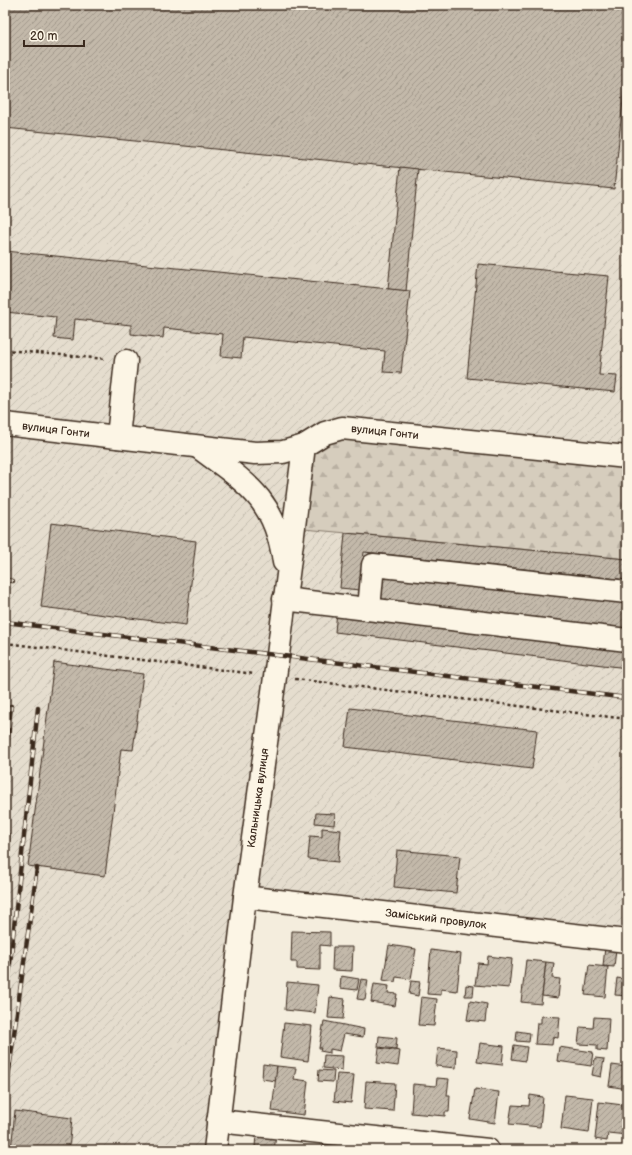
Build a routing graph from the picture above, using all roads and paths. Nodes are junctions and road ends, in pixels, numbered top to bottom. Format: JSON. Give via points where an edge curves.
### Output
{"nodes":[{"id":1,"x":5,"y":350,"type":"edge"},
{"id":2,"x":126,"y":361,"type":"joint"},
{"id":3,"x":5,"y":424,"type":"edge"},
{"id":4,"x":118,"y":437,"type":"junction"},
{"id":5,"x":198,"y":446,"type":"junction"},
{"id":6,"x":304,"y":446,"type":"junction"},
{"id":7,"x":627,"y":456,"type":"edge"},
{"id":8,"x":285,"y":589,"type":"junction"},
{"id":9,"x":627,"y":592,"type":"edge"},
{"id":10,"x":369,"y":609,"type":"junction"},
{"id":11,"x":627,"y":640,"type":"edge"},
{"id":12,"x":5,"y":644,"type":"edge"},
{"id":13,"x":275,"y":677,"type":"junction"},
{"id":14,"x":627,"y":719,"type":"edge"},
{"id":15,"x":245,"y":897,"type":"junction"},
{"id":16,"x":627,"y":941,"type":"edge"},
{"id":17,"x":218,"y":1121,"type":"junction"},
{"id":18,"x":462,"y":1149,"type":"edge"},
{"id":19,"x":215,"y":1150,"type":"edge"},
{"id":20,"x":488,"y":1150,"type":"edge"}],
"edges":[{"from":1,"to":2,"type":"path"},
{"from":2,"to":4,"type":"street"},
{"from":3,"to":4,"type":"street","name":"вулиця Гонти"},
{"from":4,"to":5,"type":"street","name":"вулиця Гонти"},
{"from":5,"to":6,"type":"street","name":"вулиця Гонти","via":[[255,453],[283,452]]},
{"from":5,"to":8,"type":"street","via":[[246,483],[260,498],[273,519],[282,547]]},
{"from":6,"to":7,"type":"street","name":"вулиця Гонти","via":[[325,433],[342,428]]},
{"from":6,"to":8,"type":"street","name":"Кальницька вулиця"},
{"from":8,"to":10,"type":"street"},
{"from":8,"to":13,"type":"street","name":"Кальницька вулиця"},
{"from":9,"to":10,"type":"street","via":[[373,565]]},
{"from":10,"to":11,"type":"street"},
{"from":12,"to":13,"type":"path"},
{"from":13,"to":14,"type":"path"},
{"from":13,"to":15,"type":"street","name":"Кальницька вулиця"},
{"from":15,"to":16,"type":"street","name":"Заміський провулок"},
{"from":15,"to":17,"type":"street","name":"Кальницька вулиця"},
{"from":17,"to":18,"type":"street"},
{"from":17,"to":19,"type":"street","name":"Кальницька вулиця"},
{"from":18,"to":20,"type":"street"}]}
